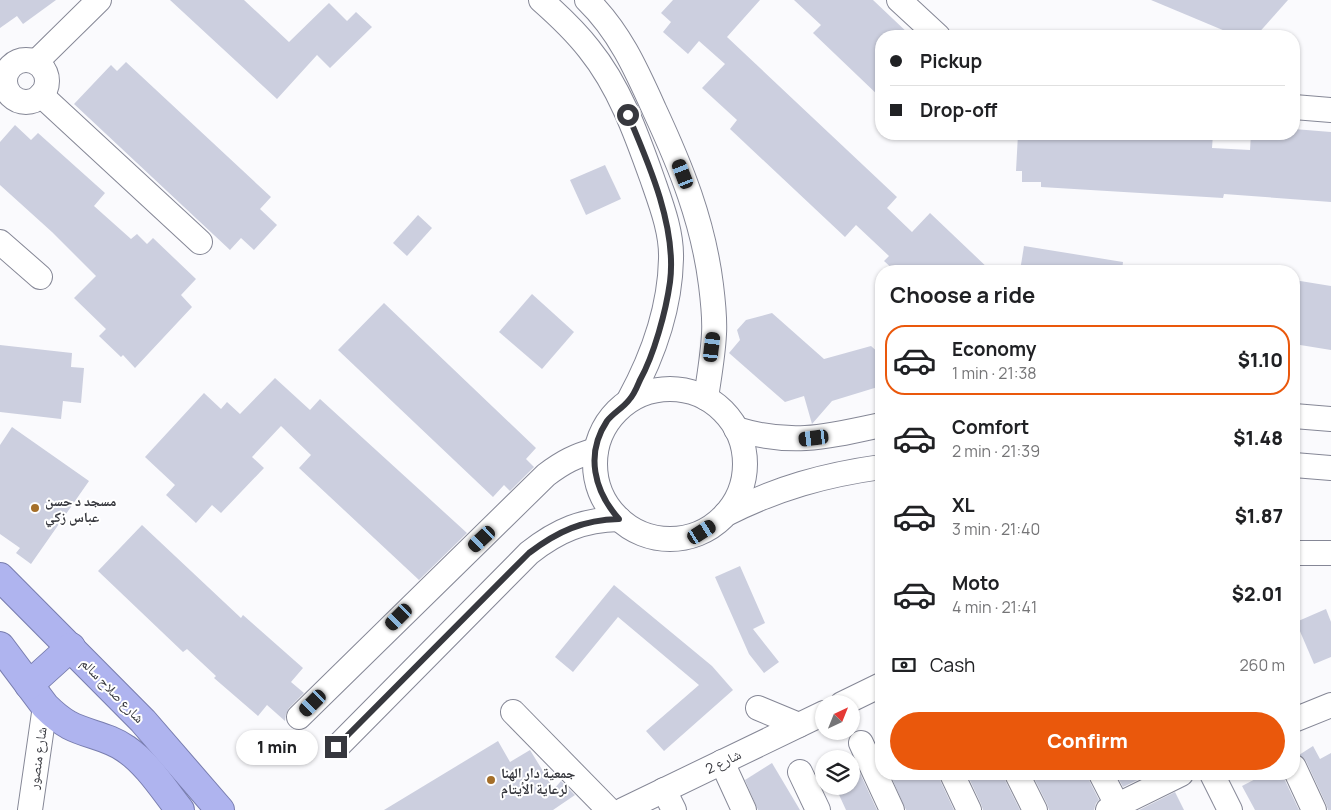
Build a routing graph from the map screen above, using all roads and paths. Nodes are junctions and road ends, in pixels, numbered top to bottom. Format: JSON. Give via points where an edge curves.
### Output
{"nodes":[{"id":1,"x":99,"y":0,"type":"edge"},
{"id":2,"x":587,"y":0,"type":"edge"},
{"id":3,"x":900,"y":0,"type":"edge"},
{"id":4,"x":554,"y":4,"type":"edge"},
{"id":5,"x":932,"y":30,"type":"edge"},
{"id":6,"x":36,"y":62,"type":"junction"},
{"id":7,"x":4,"y":80,"type":"edge"},
{"id":8,"x":40,"y":95,"type":"junction"},
{"id":9,"x":1300,"y":107,"type":"edge"},
{"id":10,"x":1331,"y":110,"type":"edge"},
{"id":11,"x":0,"y":242,"type":"edge"},
{"id":12,"x":200,"y":242,"type":"dead end"},
{"id":13,"x":40,"y":277,"type":"dead end"},
{"id":14,"x":706,"y":398,"type":"junction"},
{"id":15,"x":629,"y":400,"type":"junction"},
{"id":16,"x":1300,"y":416,"type":"edge"},
{"id":17,"x":1331,"y":419,"type":"edge"},
{"id":18,"x":875,"y":426,"type":"edge"},
{"id":19,"x":736,"y":429,"type":"junction"},
{"id":20,"x":596,"y":450,"type":"junction"},
{"id":21,"x":1300,"y":465,"type":"edge"},
{"id":22,"x":875,"y":468,"type":"edge"},
{"id":23,"x":1331,"y":468,"type":"edge"},
{"id":24,"x":726,"y":514,"type":"junction"},
{"id":25,"x":619,"y":519,"type":"junction"},
{"id":26,"x":1300,"y":553,"type":"edge"},
{"id":27,"x":1331,"y":553,"type":"edge"},
{"id":28,"x":0,"y":577,"type":"edge"},
{"id":29,"x":0,"y":646,"type":"edge"},
{"id":30,"x":71,"y":647,"type":"junction"},
{"id":31,"x":875,"y":688,"type":"edge"},
{"id":32,"x":37,"y":695,"type":"junction"},
{"id":33,"x":860,"y":695,"type":"edge"},
{"id":34,"x":1331,"y":705,"type":"edge"},
{"id":35,"x":758,"y":708,"type":"dead end"},
{"id":36,"x":513,"y":712,"type":"dead end"},
{"id":37,"x":299,"y":717,"type":"dead end"},
{"id":38,"x":815,"y":717,"type":"edge"},
{"id":39,"x":1300,"y":718,"type":"edge"},
{"id":40,"x":799,"y":725,"type":"junction"},
{"id":41,"x":861,"y":742,"type":"dead end"},
{"id":42,"x":336,"y":747,"type":"dead end"},
{"id":43,"x":722,"y":762,"type":"junction"},
{"id":44,"x":800,"y":772,"type":"dead end"},
{"id":45,"x":875,"y":773,"type":"edge"},
{"id":46,"x":878,"y":780,"type":"edge"},
{"id":47,"x":955,"y":780,"type":"edge"},
{"id":48,"x":1020,"y":780,"type":"edge"},
{"id":49,"x":1103,"y":780,"type":"edge"},
{"id":50,"x":1169,"y":780,"type":"edge"},
{"id":51,"x":1215,"y":780,"type":"edge"},
{"id":52,"x":1300,"y":780,"type":"edge"},
{"id":53,"x":669,"y":800,"type":"edge"},
{"id":54,"x":1112,"y":808,"type":"edge"},
{"id":55,"x":30,"y":810,"type":"edge"},
{"id":56,"x":180,"y":810,"type":"edge"},
{"id":57,"x":220,"y":810,"type":"edge"},
{"id":58,"x":609,"y":810,"type":"edge"},
{"id":59,"x":623,"y":810,"type":"edge"},
{"id":60,"x":744,"y":810,"type":"edge"},
{"id":61,"x":818,"y":810,"type":"edge"},
{"id":62,"x":892,"y":810,"type":"edge"},
{"id":63,"x":969,"y":810,"type":"edge"},
{"id":64,"x":1035,"y":810,"type":"edge"},
{"id":65,"x":1230,"y":810,"type":"edge"},
{"id":66,"x":1314,"y":810,"type":"edge"}],
"edges":[{"from":1,"to":6,"type":"street"},
{"from":2,"to":14,"type":"street","via":[[614,30],[626,50],[678,161],[694,205],[713,300],[714,333]]},
{"from":3,"to":5,"type":"street"},
{"from":4,"to":15,"type":"street","via":[[590,49],[622,102],[639,141],[666,222],[671,257],[666,306],[642,378]]},
{"from":6,"to":7,"type":"street","via":[[20,60],[13,63]]},
{"from":6,"to":8,"type":"street","via":[[42,67],[46,81]]},
{"from":7,"to":8,"type":"street","via":[[12,97],[19,100],[27,102]]},
{"from":8,"to":12,"type":"street"},
{"from":9,"to":10,"type":"street"},
{"from":11,"to":13,"type":"street"},
{"from":14,"to":15,"type":"street","via":[[683,390],[659,389]]},
{"from":14,"to":19,"type":"street","via":[[718,406]]},
{"from":15,"to":20,"type":"street","via":[[607,422]]},
{"from":16,"to":17,"type":"street"},
{"from":18,"to":19,"type":"street","via":[[804,439],[774,438]]},
{"from":19,"to":24,"type":"street","via":[[742,443],[744,473],[735,502]]},
{"from":20,"to":25,"type":"street","via":[[596,480],[601,494]]},
{"from":20,"to":37,"type":"street","via":[[562,462],[546,475]]},
{"from":21,"to":23,"type":"street"},
{"from":22,"to":24,"type":"street","via":[[798,484]]},
{"from":24,"to":25,"type":"street","via":[[702,532],[673,539],[644,534]]},
{"from":25,"to":42,"type":"street","via":[[580,524],[544,541],[529,553]]},
{"from":26,"to":27,"type":"street"},
{"from":28,"to":30,"type":"highway","name":"شارع صلاح سالم"},
{"from":29,"to":32,"type":"highway"},
{"from":30,"to":32,"type":"highway"},
{"from":30,"to":57,"type":"highway","name":"شارع صلاح سالم","via":[[143,720]]},
{"from":31,"to":33,"type":"street"},
{"from":32,"to":55,"type":"street","name":"شارع منصور"},
{"from":32,"to":56,"type":"highway","via":[[69,725],[127,749],[142,762]]},
{"from":34,"to":39,"type":"street"},
{"from":35,"to":40,"type":"street"},
{"from":36,"to":58,"type":"street"},
{"from":38,"to":40,"type":"street","name":"شارع 2"},
{"from":40,"to":43,"type":"street","name":"شارع 2"},
{"from":41,"to":45,"type":"street"},
{"from":43,"to":53,"type":"street","name":"شارع 2"},
{"from":43,"to":60,"type":"street"},
{"from":44,"to":61,"type":"street"},
{"from":46,"to":62,"type":"street"},
{"from":47,"to":63,"type":"street"},
{"from":48,"to":64,"type":"street"},
{"from":49,"to":54,"type":"street"},
{"from":50,"to":54,"type":"street"},
{"from":51,"to":65,"type":"street"},
{"from":52,"to":66,"type":"street"},
{"from":53,"to":59,"type":"street","name":"شارع 2"}]}
